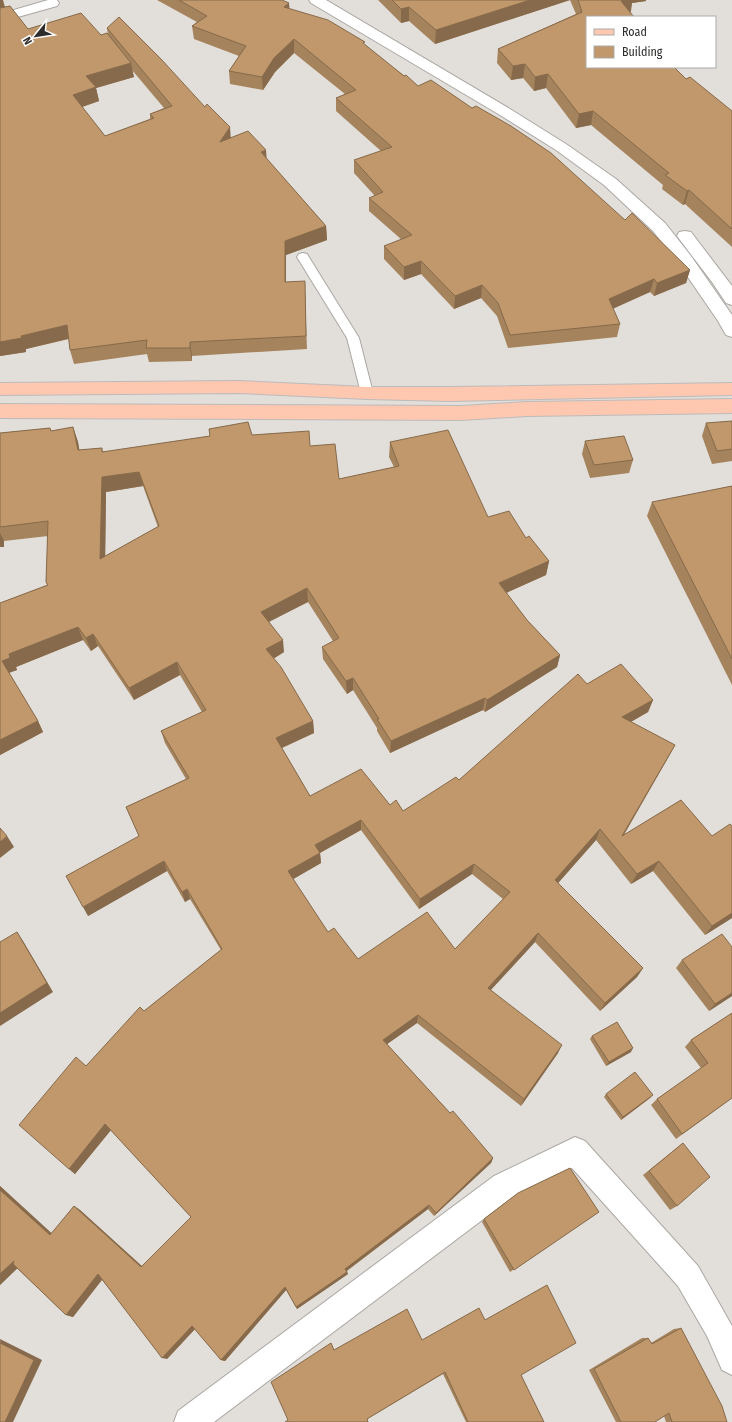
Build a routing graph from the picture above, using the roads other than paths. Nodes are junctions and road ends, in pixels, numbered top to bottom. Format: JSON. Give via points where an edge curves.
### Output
{"nodes":[{"id":1,"x":316,"y":0,"type":"edge"},
{"id":2,"x":335,"y":0,"type":"edge"},
{"id":3,"x":52,"y":3,"type":"dead end"},
{"id":4,"x":0,"y":18,"type":"edge"},
{"id":5,"x":643,"y":193,"type":"dead end"},
{"id":6,"x":670,"y":219,"type":"dead end"},
{"id":7,"x":303,"y":258,"type":"dead end"},
{"id":8,"x":732,"y":299,"type":"edge"},
{"id":9,"x":732,"y":331,"type":"edge"},
{"id":10,"x":732,"y":374,"type":"edge"},
{"id":11,"x":238,"y":387,"type":"junction"},
{"id":12,"x":0,"y":389,"type":"edge"},
{"id":13,"x":709,"y":389,"type":"junction"},
{"id":14,"x":732,"y":389,"type":"edge"},
{"id":15,"x":367,"y":393,"type":"junction"},
{"id":16,"x":732,"y":406,"type":"edge"},
{"id":17,"x":0,"y":411,"type":"edge"},
{"id":18,"x":236,"y":411,"type":"junction"},
{"id":19,"x":732,"y":1360,"type":"edge"},
{"id":20,"x":189,"y":1422,"type":"edge"}],
"edges":[{"from":1,"to":9,"type":"main road","via":[[505,112],[610,182],[659,227],[685,260]]},
{"from":2,"to":5,"type":"main road","via":[[564,134],[591,151]]},
{"from":3,"to":4,"type":"main road"},
{"from":6,"to":8,"type":"main road"},
{"from":7,"to":15,"type":"lane","via":[[353,338]]},
{"from":10,"to":13,"type":"main road"},
{"from":11,"to":12,"type":"main road"},
{"from":11,"to":15,"type":"main road"},
{"from":11,"to":18,"type":"main road"},
{"from":13,"to":14,"type":"main road"},
{"from":13,"to":15,"type":"main road"},
{"from":16,"to":18,"type":"main road","via":[[527,409],[461,413]]},
{"from":17,"to":18,"type":"main road"},
{"from":19,"to":20,"type":"main road","via":[[717,1326],[688,1276],[575,1151],[504,1186]]}]}
